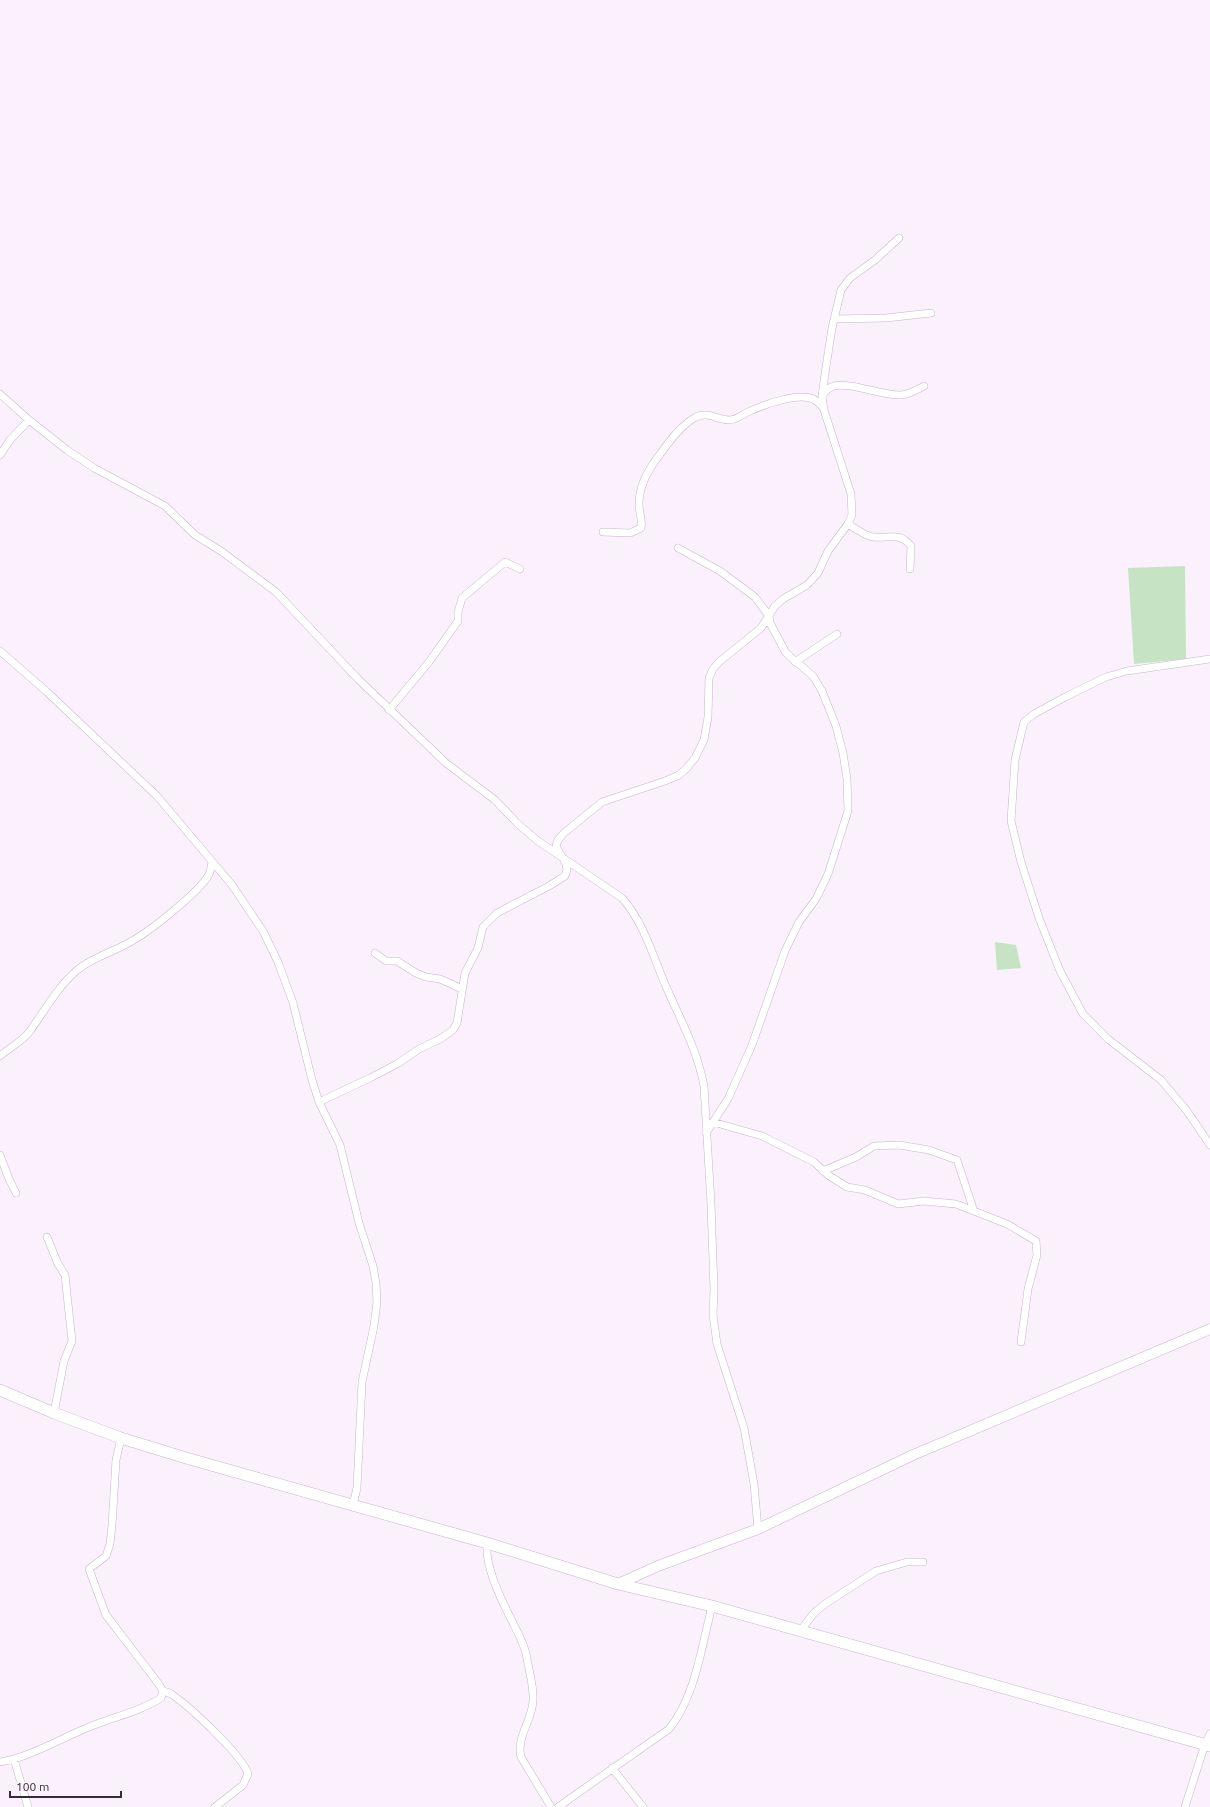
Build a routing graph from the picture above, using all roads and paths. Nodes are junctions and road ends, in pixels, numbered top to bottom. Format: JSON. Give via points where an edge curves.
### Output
{"nodes":[{"id":1,"x":899,"y":238,"type":"dead end"},
{"id":2,"x":931,"y":313,"type":"dead end"},
{"id":3,"x":834,"y":320,"type":"junction"},
{"id":4,"x":924,"y":386,"type":"dead end"},
{"id":5,"x":0,"y":394,"type":"edge"},
{"id":6,"x":822,"y":396,"type":"junction"},
{"id":7,"x":824,"y":410,"type":"junction"},
{"id":8,"x":29,"y":420,"type":"junction"},
{"id":9,"x":0,"y":454,"type":"edge"},
{"id":10,"x":848,"y":524,"type":"junction"},
{"id":11,"x":603,"y":532,"type":"dead end"},
{"id":12,"x":678,"y":548,"type":"dead end"},
{"id":13,"x":520,"y":569,"type":"dead end"},
{"id":14,"x":910,"y":569,"type":"dead end"},
{"id":15,"x":769,"y":616,"type":"junction"},
{"id":16,"x":837,"y":634,"type":"dead end"},
{"id":17,"x":0,"y":651,"type":"edge"},
{"id":18,"x":1210,"y":659,"type":"edge"},
{"id":19,"x":795,"y":662,"type":"junction"},
{"id":20,"x":389,"y":710,"type":"junction"},
{"id":21,"x":565,"y":860,"type":"junction"},
{"id":22,"x":212,"y":862,"type":"junction"},
{"id":23,"x":375,"y":953,"type":"dead end"},
{"id":24,"x":462,"y":989,"type":"junction"},
{"id":25,"x":0,"y":1056,"type":"edge"},
{"id":26,"x":319,"y":1102,"type":"junction"},
{"id":27,"x":713,"y":1122,"type":"junction"},
{"id":28,"x":706,"y":1134,"type":"junction"},
{"id":29,"x":1210,"y":1145,"type":"edge"},
{"id":30,"x":0,"y":1155,"type":"edge"},
{"id":31,"x":823,"y":1171,"type":"junction"},
{"id":32,"x":16,"y":1193,"type":"dead end"},
{"id":33,"x":974,"y":1211,"type":"junction"},
{"id":34,"x":47,"y":1237,"type":"dead end"},
{"id":35,"x":1210,"y":1329,"type":"edge"},
{"id":36,"x":1021,"y":1342,"type":"dead end"},
{"id":37,"x":0,"y":1390,"type":"edge"},
{"id":38,"x":54,"y":1413,"type":"junction"},
{"id":39,"x":121,"y":1438,"type":"junction"},
{"id":40,"x":353,"y":1505,"type":"junction"},
{"id":41,"x":758,"y":1529,"type":"junction"},
{"id":42,"x":487,"y":1544,"type":"junction"},
{"id":43,"x":923,"y":1562,"type":"dead end"},
{"id":44,"x":618,"y":1584,"type":"junction"},
{"id":45,"x":712,"y":1606,"type":"junction"},
{"id":46,"x":800,"y":1631,"type":"junction"},
{"id":47,"x":163,"y":1691,"type":"junction"},
{"id":48,"x":1210,"y":1734,"type":"edge"},
{"id":49,"x":1207,"y":1745,"type":"edge"},
{"id":50,"x":14,"y":1759,"type":"junction"},
{"id":51,"x":0,"y":1762,"type":"edge"},
{"id":52,"x":612,"y":1768,"type":"junction"},
{"id":53,"x":28,"y":1807,"type":"edge"},
{"id":54,"x":215,"y":1807,"type":"edge"},
{"id":55,"x":551,"y":1807,"type":"edge"},
{"id":56,"x":558,"y":1807,"type":"edge"},
{"id":57,"x":643,"y":1807,"type":"edge"},
{"id":58,"x":1185,"y":1807,"type":"edge"}],
"edges":[{"from":1,"to":3,"type":"street","via":[[850,278],[841,290]]},
{"from":2,"to":3,"type":"street"},
{"from":3,"to":6,"type":"street"},
{"from":4,"to":6,"type":"street","via":[[915,392],[902,395],[882,394],[839,385],[830,388]]},
{"from":5,"to":8,"type":"street"},
{"from":6,"to":7,"type":"street"},
{"from":7,"to":10,"type":"street","via":[[851,494],[852,515]]},
{"from":7,"to":11,"type":"street","via":[[819,403],[806,397],[766,405],[729,420],[708,414],[694,418],[670,441],[649,470],[639,501],[641,528],[630,533]]},
{"from":8,"to":9,"type":"street"},
{"from":8,"to":20,"type":"street","via":[[94,468],[165,506],[195,535],[276,592]]},
{"from":10,"to":14,"type":"street","via":[[872,537],[906,539],[911,546]]},
{"from":10,"to":15,"type":"street","via":[[828,551],[814,580],[783,599]]},
{"from":12,"to":15,"type":"street","via":[[720,571],[755,597]]},
{"from":13,"to":20,"type":"street","via":[[504,562],[462,598],[458,621],[429,662]]},
{"from":15,"to":19,"type":"street","via":[[786,653]]},
{"from":15,"to":21,"type":"street","via":[[761,628],[719,662],[713,670],[704,740],[695,758],[679,775],[602,802],[558,840],[557,850]]},
{"from":16,"to":19,"type":"street"},
{"from":17,"to":22,"type":"street","via":[[157,796]]},
{"from":18,"to":29,"type":"street","via":[[1127,671],[1106,677],[1065,696],[1024,722],[1015,760],[1011,821],[1020,862],[1039,918],[1060,971],[1083,1014],[1108,1039],[1161,1080],[1187,1111]]},
{"from":19,"to":27,"type":"street","via":[[813,676],[822,690],[836,726],[847,779],[848,811],[828,874],[785,951],[752,1045],[728,1099]]},
{"from":20,"to":21,"type":"street","via":[[446,763],[483,789],[519,825]]},
{"from":21,"to":24,"type":"street","via":[[565,876],[496,913],[487,921],[480,932],[478,948],[465,973]]},
{"from":21,"to":28,"type":"street","via":[[622,898],[640,925],[691,1039],[704,1086]]},
{"from":22,"to":25,"type":"street","via":[[210,875],[204,882],[152,926],[133,941],[89,961],[77,970],[65,981],[29,1032]]},
{"from":22,"to":26,"type":"street","via":[[253,915],[278,962],[293,1003]]},
{"from":23,"to":24,"type":"street","via":[[386,961],[398,961],[416,973],[440,979]]},
{"from":24,"to":26,"type":"street","via":[[456,1023],[448,1034],[418,1049],[397,1064]]},
{"from":26,"to":40,"type":"street","via":[[340,1145],[359,1224],[373,1266],[378,1302],[362,1382],[357,1488]]},
{"from":27,"to":28,"type":"street"},
{"from":27,"to":31,"type":"street","via":[[762,1136],[814,1162]]},
{"from":28,"to":41,"type":"street","via":[[712,1204],[713,1315],[717,1344],[744,1428],[754,1484]]},
{"from":30,"to":32,"type":"street"},
{"from":31,"to":33,"type":"street","via":[[846,1187],[865,1190],[898,1204],[924,1201],[956,1204]]},
{"from":31,"to":33,"type":"street","via":[[874,1146],[899,1145],[929,1150],[957,1160]]},
{"from":33,"to":36,"type":"street","via":[[1007,1224],[1036,1241],[1037,1255],[1028,1289]]},
{"from":34,"to":38,"type":"street","via":[[65,1275],[72,1341],[64,1361]]},
{"from":35,"to":41,"type":"main road","via":[[914,1455]]},
{"from":37,"to":38,"type":"main road"},
{"from":38,"to":39,"type":"main road"},
{"from":39,"to":40,"type":"main road"},
{"from":39,"to":47,"type":"street","via":[[116,1460],[110,1544],[106,1556],[89,1569],[106,1615]]},
{"from":40,"to":42,"type":"main road"},
{"from":41,"to":44,"type":"main road","via":[[658,1566]]},
{"from":42,"to":44,"type":"main road"},
{"from":42,"to":55,"type":"street","via":[[486,1553],[492,1576],[527,1656],[533,1700],[529,1720],[520,1739],[520,1753]]},
{"from":43,"to":46,"type":"street","via":[[907,1562],[876,1571],[825,1604]]},
{"from":44,"to":45,"type":"main road"},
{"from":45,"to":46,"type":"main road"},
{"from":45,"to":52,"type":"street","via":[[690,1692],[679,1717],[669,1729]]},
{"from":46,"to":49,"type":"main road"},
{"from":47,"to":50,"type":"street","via":[[161,1698],[153,1703],[89,1726]]},
{"from":47,"to":54,"type":"street","via":[[173,1694],[188,1707],[231,1748],[246,1768],[248,1774],[243,1785]]},
{"from":48,"to":49,"type":"street"},
{"from":49,"to":58,"type":"street"},
{"from":50,"to":51,"type":"street"},
{"from":50,"to":53,"type":"street"},
{"from":52,"to":56,"type":"street"},
{"from":52,"to":57,"type":"street"}]}
